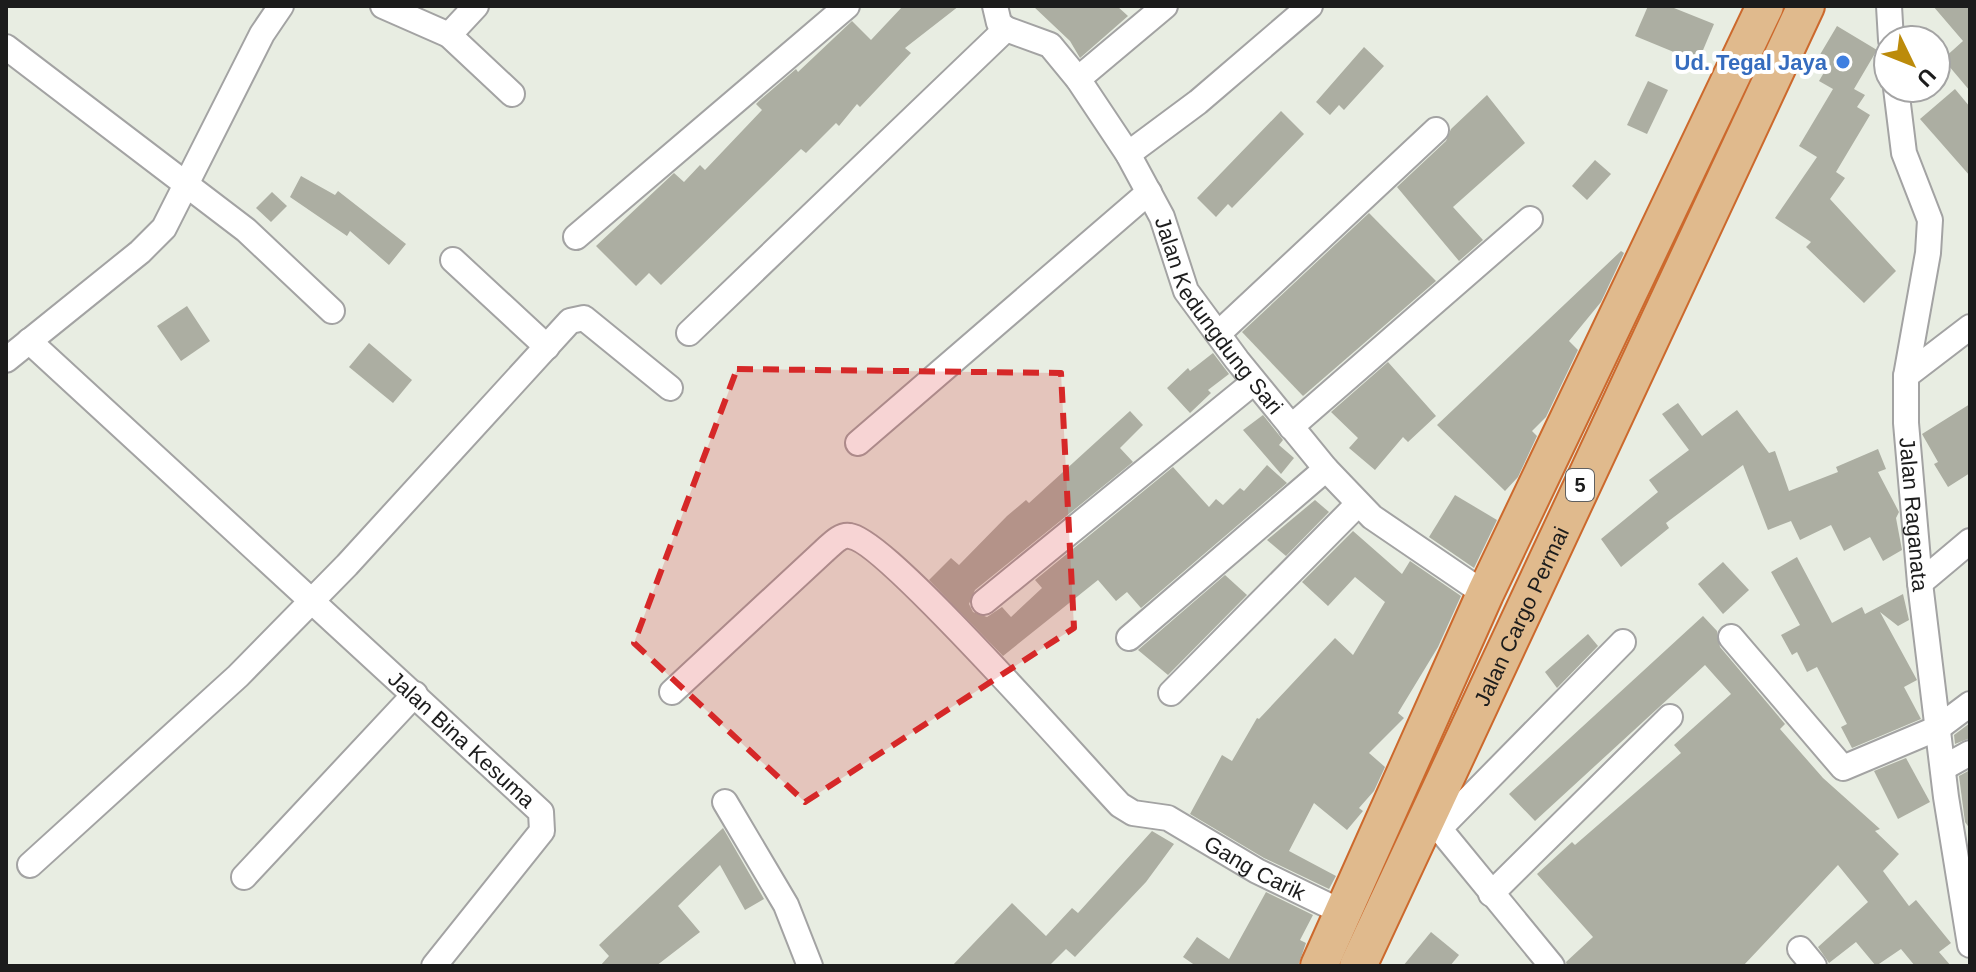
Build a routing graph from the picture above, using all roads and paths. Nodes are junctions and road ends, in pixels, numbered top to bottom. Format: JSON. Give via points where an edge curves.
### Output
{"nodes":[{"id":1,"x":383,"y":6,"type":"edge"},
{"id":2,"x":476,"y":6,"type":"edge"},
{"id":3,"x":847,"y":6,"type":"edge"},
{"id":4,"x":995,"y":6,"type":"edge"},
{"id":5,"x":1165,"y":6,"type":"edge"},
{"id":6,"x":1310,"y":6,"type":"edge"},
{"id":7,"x":1765,"y":6,"type":"edge"},
{"id":8,"x":1806,"y":6,"type":"edge"},
{"id":9,"x":280,"y":8,"type":"edge"},
{"id":10,"x":1006,"y":29,"type":"junction"},
{"id":11,"x":449,"y":35,"type":"junction"},
{"id":12,"x":6,"y":47,"type":"edge"},
{"id":13,"x":1078,"y":79,"type":"junction"},
{"id":14,"x":512,"y":94,"type":"dead end"},
{"id":15,"x":1898,"y":104,"type":"edge"},
{"id":16,"x":1436,"y":130,"type":"dead end"},
{"id":17,"x":1128,"y":154,"type":"junction"},
{"id":18,"x":187,"y":188,"type":"junction"},
{"id":19,"x":1149,"y":192,"type":"junction"},
{"id":20,"x":1530,"y":219,"type":"dead end"},
{"id":21,"x":576,"y":237,"type":"dead end"},
{"id":22,"x":453,"y":260,"type":"dead end"},
{"id":23,"x":332,"y":311,"type":"dead end"},
{"id":24,"x":1970,"y":327,"type":"edge"},
{"id":25,"x":1220,"y":332,"type":"junction"},
{"id":26,"x":689,"y":333,"type":"dead end"},
{"id":27,"x":29,"y":341,"type":"junction"},
{"id":28,"x":547,"y":347,"type":"junction"},
{"id":29,"x":6,"y":360,"type":"edge"},
{"id":30,"x":1906,"y":376,"type":"junction"},
{"id":31,"x":1254,"y":382,"type":"junction"},
{"id":32,"x":670,"y":388,"type":"dead end"},
{"id":33,"x":1291,"y":427,"type":"junction"},
{"id":34,"x":858,"y":443,"type":"dead end"},
{"id":35,"x":1326,"y":469,"type":"junction"},
{"id":36,"x":1358,"y":504,"type":"junction"},
{"id":37,"x":1970,"y":541,"type":"edge"},
{"id":38,"x":1920,"y":583,"type":"junction"},
{"id":39,"x":1485,"y":594,"type":"junction"},
{"id":40,"x":311,"y":601,"type":"junction"},
{"id":41,"x":984,"y":602,"type":"dead end"},
{"id":42,"x":1731,"y":637,"type":"dead end"},
{"id":43,"x":1129,"y":638,"type":"dead end"},
{"id":44,"x":1623,"y":642,"type":"dead end"},
{"id":45,"x":672,"y":692,"type":"dead end"},
{"id":46,"x":1171,"y":693,"type":"dead end"},
{"id":47,"x":415,"y":694,"type":"junction"},
{"id":48,"x":1970,"y":704,"type":"edge"},
{"id":49,"x":1670,"y":717,"type":"dead end"},
{"id":50,"x":1938,"y":728,"type":"junction"},
{"id":51,"x":1970,"y":753,"type":"edge"},
{"id":52,"x":1943,"y":768,"type":"junction"},
{"id":53,"x":725,"y":802,"type":"dead end"},
{"id":54,"x":1434,"y":822,"type":"junction"},
{"id":55,"x":30,"y":865,"type":"dead end"},
{"id":56,"x":244,"y":877,"type":"dead end"},
{"id":57,"x":1491,"y":894,"type":"junction"},
{"id":58,"x":1344,"y":913,"type":"junction"},
{"id":59,"x":1970,"y":945,"type":"edge"},
{"id":60,"x":434,"y":966,"type":"edge"},
{"id":61,"x":810,"y":966,"type":"edge"},
{"id":62,"x":1319,"y":966,"type":"edge"},
{"id":63,"x":1358,"y":966,"type":"edge"},
{"id":64,"x":1552,"y":966,"type":"edge"}],
"edges":[{"from":1,"to":11,"type":"street"},
{"from":2,"to":11,"type":"street"},
{"from":3,"to":21,"type":"street"},
{"from":4,"to":10,"type":"street"},
{"from":5,"to":13,"type":"street"},
{"from":6,"to":17,"type":"street"},
{"from":7,"to":39,"type":"highway","name":"Jalan Cargo Permai","number":"5"},
{"from":8,"to":54,"type":"highway","name":"Jalan Cargo Permai","number":"5"},
{"from":9,"to":18,"type":"street","via":[[262,34]]},
{"from":10,"to":13,"type":"street","name":"Jalan Kedungdung Sari","via":[[1050,45]]},
{"from":10,"to":26,"type":"street"},
{"from":11,"to":14,"type":"street"},
{"from":12,"to":18,"type":"street"},
{"from":13,"to":17,"type":"street","name":"Jalan Kedungdung Sari"},
{"from":15,"to":30,"type":"street","name":"Jalan Raganata","via":[[1904,153],[1931,229]]},
{"from":16,"to":25,"type":"street"},
{"from":17,"to":19,"type":"street","name":"Jalan Kedungdung Sari"},
{"from":18,"to":23,"type":"street","via":[[246,230]]},
{"from":18,"to":27,"type":"street","via":[[151,242]]},
{"from":19,"to":25,"type":"street","name":"Jalan Kedungdung Sari","via":[[1168,231],[1180,279]]},
{"from":19,"to":34,"type":"street"},
{"from":20,"to":33,"type":"street"},
{"from":22,"to":28,"type":"street"},
{"from":24,"to":30,"type":"street"},
{"from":25,"to":31,"type":"street","name":"Jalan Kedungdung Sari"},
{"from":27,"to":29,"type":"street"},
{"from":27,"to":40,"type":"street","name":"Jalan Bina Kesuma"},
{"from":28,"to":32,"type":"street","via":[[570,321],[584,318]]},
{"from":28,"to":40,"type":"street"},
{"from":30,"to":38,"type":"street","name":"Jalan Raganata"},
{"from":31,"to":33,"type":"street","name":"Jalan Kedungdung Sari"},
{"from":31,"to":41,"type":"street"},
{"from":33,"to":35,"type":"street","name":"Jalan Kedungdung Sari"},
{"from":35,"to":36,"type":"street","name":"Jalan Kedungdung Sari"},
{"from":35,"to":43,"type":"street"},
{"from":36,"to":39,"type":"street","name":"Jalan Kedungdung Sari"},
{"from":36,"to":46,"type":"street"},
{"from":37,"to":38,"type":"street"},
{"from":38,"to":50,"type":"street","name":"Jalan Raganata"},
{"from":39,"to":58,"type":"highway","name":"Jalan Cargo Permai","number":"5"},
{"from":40,"to":47,"type":"street","name":"Jalan Bina Kesuma"},
{"from":40,"to":55,"type":"street","via":[[238,676]]},
{"from":42,"to":50,"type":"street","via":[[1840,767]]},
{"from":44,"to":54,"type":"street"},
{"from":45,"to":58,"type":"street","name":"Gang Carik","via":[[817,557],[848,535],[890,565],[954,625],[1120,805],[1133,813],[1168,818],[1257,871]]},
{"from":47,"to":56,"type":"street"},
{"from":47,"to":60,"type":"street","name":"Jalan Bina Kesuma","via":[[525,793],[543,821],[537,839]]},
{"from":48,"to":50,"type":"street"},
{"from":49,"to":57,"type":"street"},
{"from":50,"to":52,"type":"street","name":"Jalan Raganata"},
{"from":51,"to":52,"type":"street"},
{"from":52,"to":59,"type":"street","name":"Jalan Raganata"},
{"from":53,"to":61,"type":"street","via":[[786,905]]},
{"from":54,"to":57,"type":"street"},
{"from":54,"to":63,"type":"highway","name":"Jalan Cargo Permai","number":"5"},
{"from":57,"to":64,"type":"street"},
{"from":58,"to":62,"type":"highway","name":"Jalan Cargo Permai","number":"5"}]}
